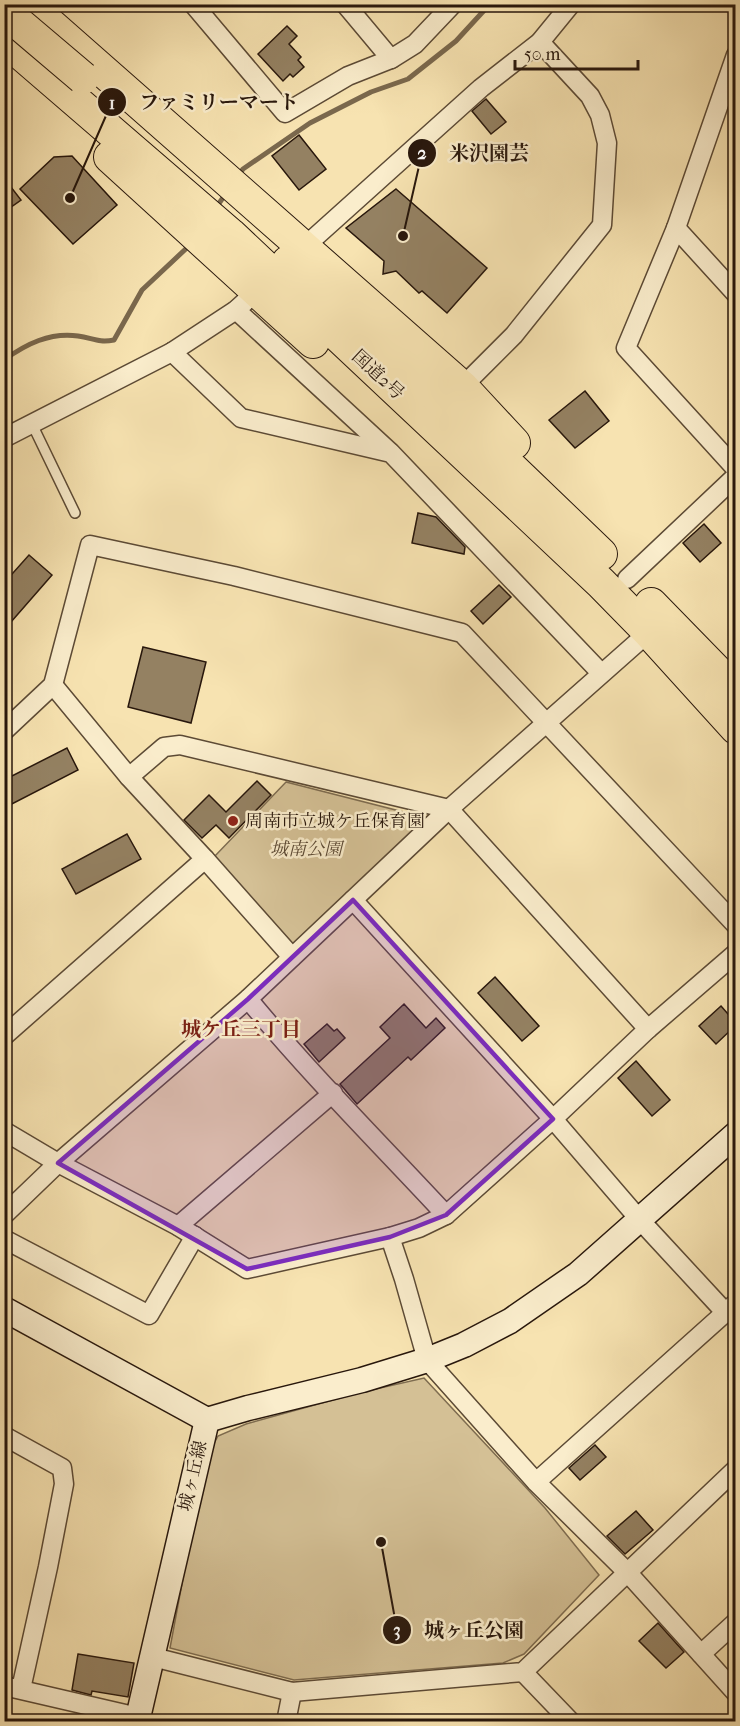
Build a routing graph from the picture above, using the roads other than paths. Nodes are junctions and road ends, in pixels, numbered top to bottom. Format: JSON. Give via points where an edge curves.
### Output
{"nodes":[{"id":1,"x":193,"y":4,"type":"edge"},
{"id":2,"x":345,"y":4,"type":"edge"},
{"id":3,"x":453,"y":4,"type":"edge"},
{"id":4,"x":571,"y":4,"type":"edge"},
{"id":5,"x":20,"y":7,"type":"edge"},
{"id":6,"x":4,"y":33,"type":"edge"},
{"id":7,"x":4,"y":39,"type":"edge"},
{"id":8,"x":540,"y":42,"type":"junction"},
{"id":9,"x":735,"y":56,"type":"edge"},
{"id":10,"x":391,"y":59,"type":"junction"},
{"id":11,"x":4,"y":66,"type":"edge"},
{"id":12,"x":76,"y":86,"type":"junction"},
{"id":13,"x":214,"y":208,"type":"junction"},
{"id":14,"x":676,"y":228,"type":"junction"},
{"id":15,"x":303,"y":248,"type":"junction"},
{"id":16,"x":735,"y":294,"type":"edge"},
{"id":17,"x":247,"y":301,"type":"junction"},
{"id":18,"x":172,"y":352,"type":"junction"},
{"id":19,"x":462,"y":387,"type":"junction"},
{"id":20,"x":32,"y":424,"type":"junction"},
{"id":21,"x":4,"y":438,"type":"edge"},
{"id":22,"x":391,"y":453,"type":"junction"},
{"id":23,"x":735,"y":470,"type":"edge"},
{"id":24,"x":735,"y":476,"type":"edge"},
{"id":25,"x":75,"y":513,"type":"dead end"},
{"id":26,"x":612,"y":575,"type":"junction"},
{"id":27,"x":649,"y":632,"type":"junction"},
{"id":28,"x":602,"y":673,"type":"junction"},
{"id":29,"x":53,"y":685,"type":"junction"},
{"id":30,"x":735,"y":691,"type":"edge"},
{"id":31,"x":545,"y":723,"type":"junction"},
{"id":32,"x":735,"y":728,"type":"edge"},
{"id":33,"x":4,"y":731,"type":"edge"},
{"id":34,"x":129,"y":777,"type":"junction"},
{"id":35,"x":449,"y":809,"type":"junction"},
{"id":36,"x":205,"y":859,"type":"junction"},
{"id":37,"x":353,"y":900,"type":"junction"},
{"id":38,"x":735,"y":925,"type":"edge"},
{"id":39,"x":735,"y":953,"type":"edge"},
{"id":40,"x":292,"y":957,"type":"junction"},
{"id":41,"x":248,"y":999,"type":"junction"},
{"id":42,"x":648,"y":1029,"type":"junction"},
{"id":43,"x":4,"y":1036,"type":"edge"},
{"id":44,"x":333,"y":1093,"type":"junction"},
{"id":45,"x":553,"y":1119,"type":"junction"},
{"id":46,"x":4,"y":1131,"type":"edge"},
{"id":47,"x":735,"y":1134,"type":"edge"},
{"id":48,"x":58,"y":1163,"type":"junction"},
{"id":49,"x":4,"y":1215,"type":"edge"},
{"id":50,"x":446,"y":1215,"type":"junction"},
{"id":51,"x":639,"y":1219,"type":"junction"},
{"id":52,"x":178,"y":1226,"type":"junction"},
{"id":53,"x":195,"y":1236,"type":"junction"},
{"id":54,"x":390,"y":1237,"type":"junction"},
{"id":55,"x":4,"y":1239,"type":"edge"},
{"id":56,"x":730,"y":1308,"type":"edge"},
{"id":57,"x":4,"y":1309,"type":"edge"},
{"id":58,"x":427,"y":1360,"type":"junction"},
{"id":59,"x":207,"y":1420,"type":"junction"},
{"id":60,"x":4,"y":1436,"type":"edge"},
{"id":61,"x":735,"y":1469,"type":"edge"},
{"id":62,"x":536,"y":1482,"type":"junction"},
{"id":63,"x":628,"y":1573,"type":"junction"},
{"id":64,"x":735,"y":1622,"type":"edge"},
{"id":65,"x":701,"y":1654,"type":"junction"},
{"id":66,"x":153,"y":1657,"type":"junction"},
{"id":67,"x":523,"y":1671,"type":"junction"},
{"id":68,"x":13,"y":1688,"type":"edge"},
{"id":69,"x":292,"y":1692,"type":"junction"},
{"id":70,"x":735,"y":1693,"type":"edge"},
{"id":71,"x":137,"y":1720,"type":"edge"},
{"id":72,"x":286,"y":1722,"type":"edge"},
{"id":73,"x":571,"y":1722,"type":"edge"}],
"edges":[{"from":1,"to":10,"type":"street","via":[[285,113],[348,76]]},
{"from":2,"to":10,"type":"street"},
{"from":3,"to":10,"type":"street","via":[[415,44]]},
{"from":4,"to":8,"type":"street"},
{"from":5,"to":6,"type":"street"},
{"from":5,"to":12,"type":"highway","name":"国道2号","bridge":true},
{"from":5,"to":13,"type":"highway"},
{"from":7,"to":12,"type":"highway","name":"国道2号"},
{"from":8,"to":15,"type":"street","via":[[481,88]]},
{"from":8,"to":19,"type":"street","via":[[590,96],[600,115],[607,143],[602,225],[514,335]]},
{"from":9,"to":14,"type":"street"},
{"from":11,"to":13,"type":"highway"},
{"from":12,"to":13,"type":"highway","name":"国道2号"},
{"from":13,"to":15,"type":"highway"},
{"from":13,"to":17,"type":"highway"},
{"from":13,"to":26,"type":"highway","name":"国道2号","via":[[445,404]]},
{"from":14,"to":16,"type":"street"},
{"from":14,"to":23,"type":"street","via":[[626,348]]},
{"from":15,"to":19,"type":"highway"},
{"from":17,"to":18,"type":"street"},
{"from":17,"to":22,"type":"street"},
{"from":17,"to":26,"type":"highway","via":[[426,447]]},
{"from":18,"to":20,"type":"street"},
{"from":18,"to":22,"type":"street","via":[[241,418]]},
{"from":19,"to":26,"type":"highway","via":[[590,525]]},
{"from":20,"to":21,"type":"street"},
{"from":20,"to":25,"type":"lane"},
{"from":22,"to":28,"type":"street"},
{"from":24,"to":26,"type":"street"},
{"from":26,"to":27,"type":"highway","name":"国道2号"},
{"from":26,"to":30,"type":"highway","name":"国道2号"},
{"from":27,"to":28,"type":"street"},
{"from":27,"to":32,"type":"highway","name":"国道2号"},
{"from":28,"to":31,"type":"street"},
{"from":29,"to":31,"type":"street","via":[[90,545],[462,633]]},
{"from":29,"to":33,"type":"street"},
{"from":29,"to":34,"type":"street"},
{"from":31,"to":35,"type":"street"},
{"from":31,"to":38,"type":"street"},
{"from":34,"to":35,"type":"street","via":[[164,747],[180,745]]},
{"from":34,"to":36,"type":"street"},
{"from":35,"to":37,"type":"street"},
{"from":35,"to":42,"type":"street"},
{"from":36,"to":40,"type":"street"},
{"from":36,"to":43,"type":"street"},
{"from":37,"to":40,"type":"street"},
{"from":37,"to":45,"type":"street"},
{"from":39,"to":42,"type":"street"},
{"from":40,"to":41,"type":"street"},
{"from":41,"to":44,"type":"street","via":[[294,1055]]},
{"from":41,"to":48,"type":"street"},
{"from":42,"to":45,"type":"street"},
{"from":44,"to":50,"type":"street"},
{"from":44,"to":52,"type":"street"},
{"from":45,"to":50,"type":"street"},
{"from":45,"to":51,"type":"street"},
{"from":46,"to":48,"type":"street"},
{"from":47,"to":51,"type":"street"},
{"from":48,"to":49,"type":"street"},
{"from":48,"to":52,"type":"street"},
{"from":50,"to":54,"type":"street"},
{"from":51,"to":56,"type":"street"},
{"from":51,"to":58,"type":"street","via":[[578,1274],[510,1321]]},
{"from":52,"to":53,"type":"street"},
{"from":53,"to":54,"type":"street","via":[[248,1269]]},
{"from":53,"to":55,"type":"street","via":[[149,1315]]},
{"from":54,"to":58,"type":"street"},
{"from":56,"to":62,"type":"street"},
{"from":57,"to":59,"type":"street","name":"城ヶ丘線"},
{"from":58,"to":59,"type":"street"},
{"from":58,"to":62,"type":"street"},
{"from":59,"to":66,"type":"street","name":"城ヶ丘線"},
{"from":60,"to":68,"type":"street","via":[[62,1468],[64,1484],[48,1567]]},
{"from":61,"to":63,"type":"street"},
{"from":62,"to":63,"type":"street"},
{"from":63,"to":65,"type":"street"},
{"from":63,"to":67,"type":"street"},
{"from":64,"to":65,"type":"street"},
{"from":65,"to":70,"type":"street"},
{"from":66,"to":69,"type":"street"},
{"from":66,"to":71,"type":"street","name":"城ヶ丘線"},
{"from":67,"to":69,"type":"street"},
{"from":67,"to":73,"type":"street"},
{"from":68,"to":71,"type":"street"},
{"from":69,"to":72,"type":"street"}]}
